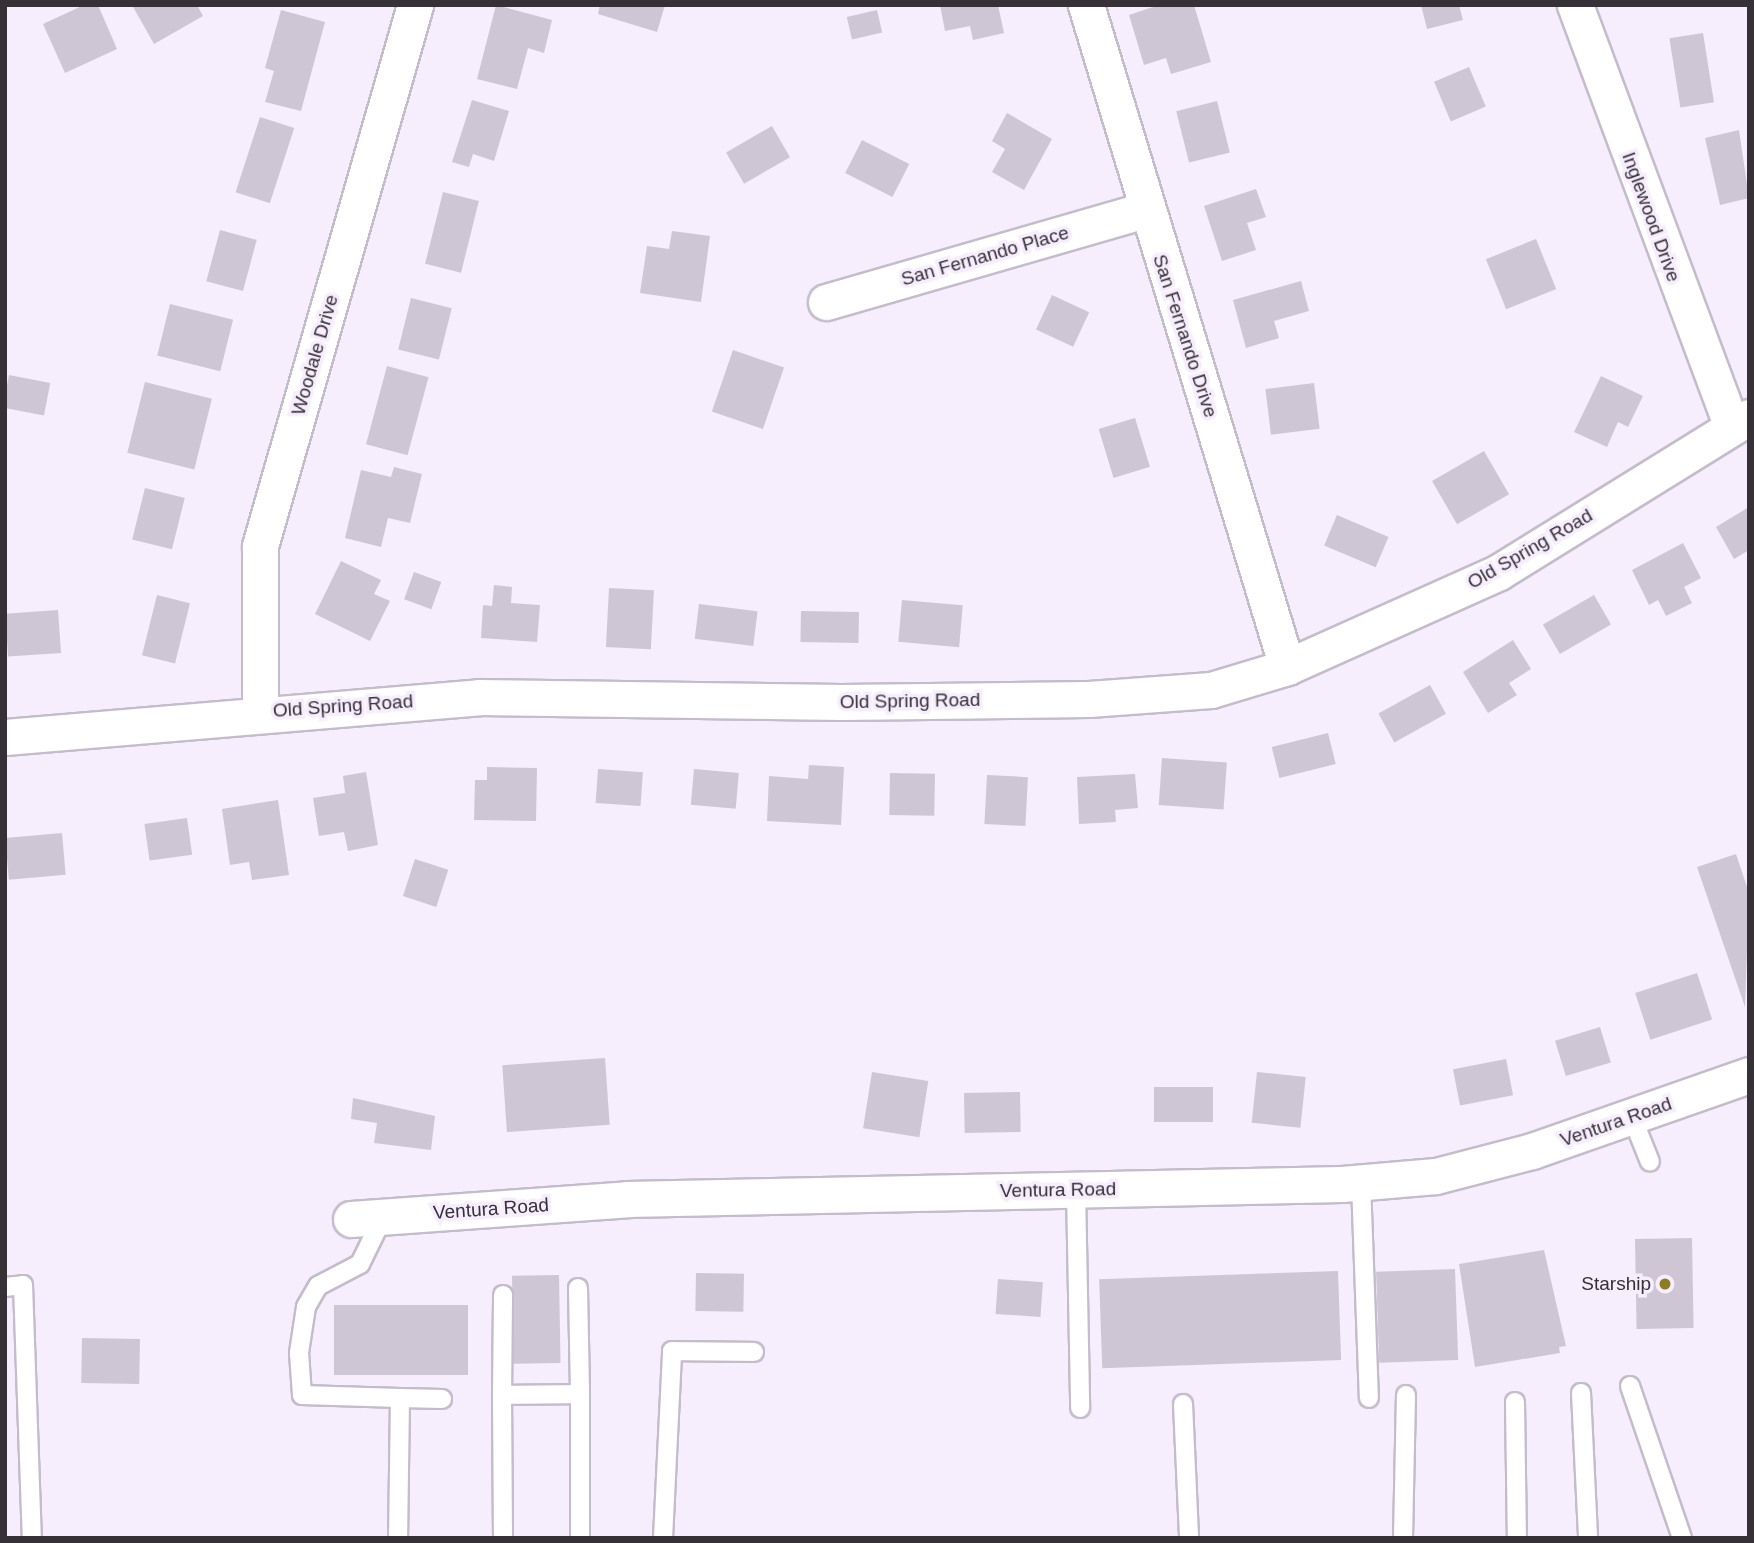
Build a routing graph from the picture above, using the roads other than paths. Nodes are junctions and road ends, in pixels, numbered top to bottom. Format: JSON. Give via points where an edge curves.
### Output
{"nodes":[{"id":1,"x":415,"y":5,"type":"edge"},
{"id":2,"x":1086,"y":5,"type":"edge"},
{"id":3,"x":1575,"y":5,"type":"edge"},
{"id":4,"x":1144,"y":210,"type":"junction"},
{"id":5,"x":826,"y":302,"type":"dead end"},
{"id":6,"x":1740,"y":422,"type":"edge"},
{"id":7,"x":1287,"y":667,"type":"junction"},
{"id":8,"x":260,"y":712,"type":"junction"},
{"id":9,"x":5,"y":737,"type":"edge"},
{"id":10,"x":1749,"y":1075,"type":"edge"},
{"id":11,"x":1632,"y":1117,"type":"junction"},
{"id":12,"x":1650,"y":1162,"type":"dead end"},
{"id":13,"x":1361,"y":1183,"type":"junction"},
{"id":14,"x":1076,"y":1190,"type":"junction"},
{"id":15,"x":367,"y":1218,"type":"joint"},
{"id":16,"x":5,"y":1287,"type":"edge"},
{"id":17,"x":578,"y":1287,"type":"dead end"},
{"id":18,"x":503,"y":1294,"type":"dead end"},
{"id":19,"x":754,"y":1352,"type":"dead end"},
{"id":20,"x":1630,"y":1385,"type":"dead end"},
{"id":21,"x":1581,"y":1393,"type":"dead end"},
{"id":22,"x":580,"y":1394,"type":"junction"},
{"id":23,"x":502,"y":1395,"type":"junction"},
{"id":24,"x":1406,"y":1395,"type":"dead end"},
{"id":25,"x":400,"y":1398,"type":"junction"},
{"id":26,"x":1369,"y":1398,"type":"dead end"},
{"id":27,"x":442,"y":1399,"type":"dead end"},
{"id":28,"x":1515,"y":1402,"type":"dead end"},
{"id":29,"x":1183,"y":1404,"type":"dead end"},
{"id":30,"x":1080,"y":1408,"type":"dead end"},
{"id":31,"x":32,"y":1538,"type":"edge"},
{"id":32,"x":398,"y":1538,"type":"edge"},
{"id":33,"x":503,"y":1538,"type":"edge"},
{"id":34,"x":580,"y":1538,"type":"edge"},
{"id":35,"x":663,"y":1538,"type":"edge"},
{"id":36,"x":1189,"y":1538,"type":"edge"},
{"id":37,"x":1403,"y":1538,"type":"edge"},
{"id":38,"x":1517,"y":1538,"type":"edge"},
{"id":39,"x":1588,"y":1538,"type":"edge"},
{"id":40,"x":1682,"y":1538,"type":"edge"}],
"edges":[{"from":1,"to":8,"type":"street","name":"Woodale Drive","via":[[260,546]]},
{"from":2,"to":4,"type":"street","name":"San Fernando Drive"},
{"from":3,"to":6,"type":"street","name":"Inglewood Drive"},
{"from":4,"to":5,"type":"street","name":"San Fernando Place"},
{"from":4,"to":7,"type":"street","name":"San Fernando Drive"},
{"from":6,"to":7,"type":"street","name":"Old Spring Road","via":[[1499,572]]},
{"from":7,"to":8,"type":"street","name":"Old Spring Road","via":[[1211,690],[1089,699],[479,697]]},
{"from":8,"to":9,"type":"street","name":"Old Spring Road"},
{"from":10,"to":11,"type":"street","name":"Ventura Road"},
{"from":11,"to":12,"type":"lane"},
{"from":11,"to":13,"type":"street","name":"Ventura Road","via":[[1436,1176]]},
{"from":13,"to":14,"type":"street","name":"Ventura Road"},
{"from":13,"to":26,"type":"lane"},
{"from":14,"to":15,"type":"street","name":"Ventura Road","via":[[628,1199]]},
{"from":14,"to":30,"type":"lane"},
{"from":15,"to":25,"type":"lane","via":[[360,1264],[318,1286],[306,1307],[302,1395]]},
{"from":16,"to":31,"type":"lane","via":[[23,1285]]},
{"from":17,"to":22,"type":"lane"},
{"from":18,"to":23,"type":"lane"},
{"from":19,"to":35,"type":"lane","via":[[672,1351]]},
{"from":20,"to":40,"type":"lane"},
{"from":21,"to":39,"type":"lane"},
{"from":22,"to":23,"type":"lane"},
{"from":22,"to":34,"type":"lane"},
{"from":23,"to":33,"type":"lane"},
{"from":24,"to":37,"type":"lane"},
{"from":25,"to":27,"type":"lane"},
{"from":25,"to":32,"type":"lane"},
{"from":28,"to":38,"type":"lane"},
{"from":29,"to":36,"type":"lane"}]}
